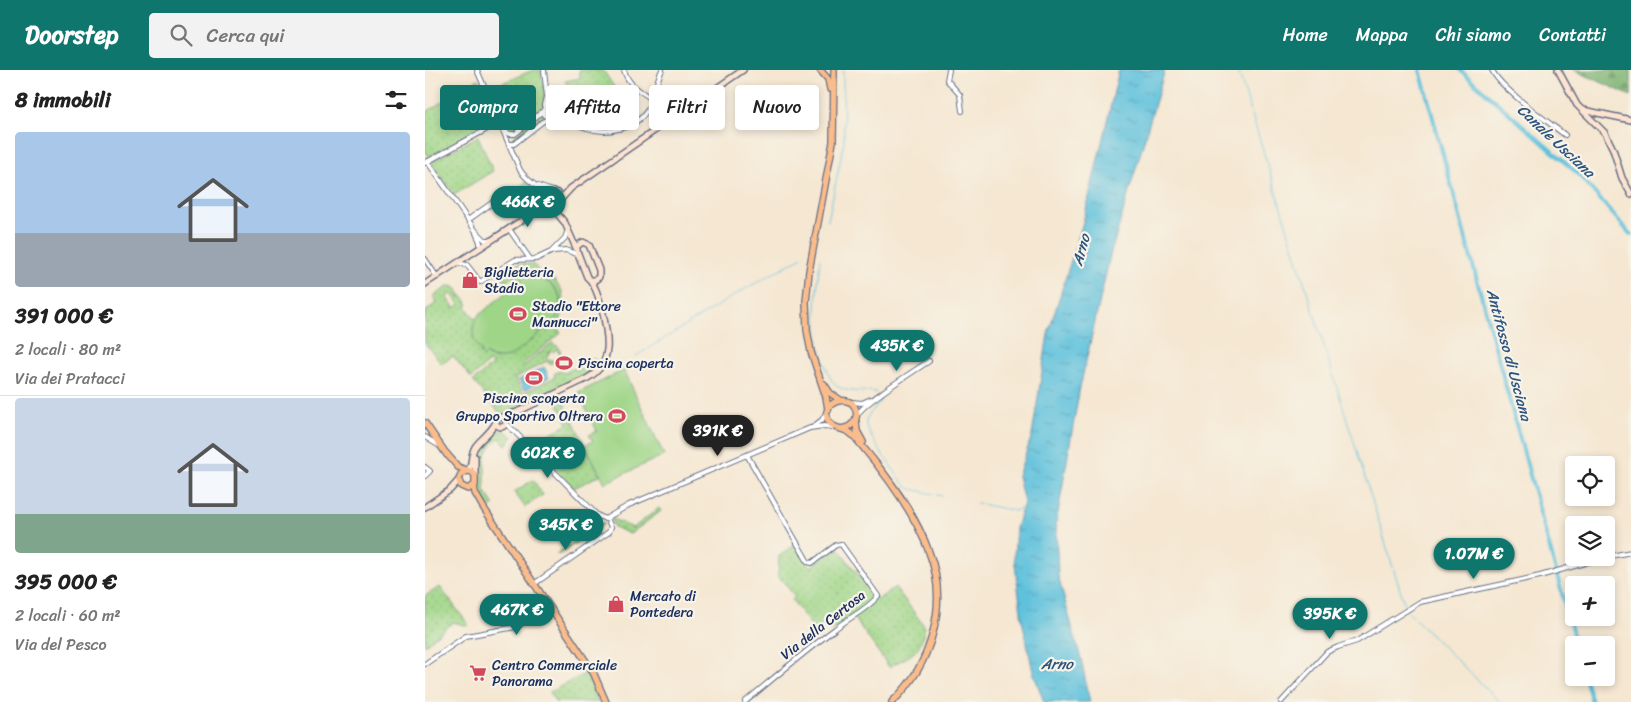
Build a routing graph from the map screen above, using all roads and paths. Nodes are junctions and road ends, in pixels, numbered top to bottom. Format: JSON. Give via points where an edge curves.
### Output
{"nodes":[{"id":1,"x":477,"y":70,"type":"edge"},
{"id":2,"x":624,"y":70,"type":"edge"},
{"id":3,"x":662,"y":70,"type":"edge"},
{"id":4,"x":743,"y":70,"type":"edge"},
{"id":5,"x":820,"y":70,"type":"edge"},
{"id":6,"x":834,"y":70,"type":"edge"},
{"id":7,"x":949,"y":70,"type":"edge"},
{"id":8,"x":1492,"y":70,"type":"edge"},
{"id":9,"x":1558,"y":70,"type":"edge"},
{"id":10,"x":544,"y":72,"type":"edge"},
{"id":11,"x":545,"y":83,"type":"joint"},
{"id":12,"x":484,"y":85,"type":"edge"},
{"id":13,"x":657,"y":85,"type":"edge"},
{"id":14,"x":649,"y":97,"type":"edge"},
{"id":15,"x":833,"y":101,"type":"junction"},
{"id":16,"x":649,"y":107,"type":"edge"},
{"id":17,"x":544,"y":109,"type":"junction"},
{"id":18,"x":1582,"y":110,"type":"junction"},
{"id":19,"x":962,"y":111,"type":"dead end"},
{"id":20,"x":546,"y":116,"type":"edge"},
{"id":21,"x":639,"y":119,"type":"edge"},
{"id":22,"x":1631,"y":120,"type":"edge"},
{"id":23,"x":546,"y":121,"type":"edge"},
{"id":24,"x":485,"y":130,"type":"edge"},
{"id":25,"x":504,"y":130,"type":"edge"},
{"id":26,"x":505,"y":130,"type":"edge"},
{"id":27,"x":517,"y":133,"type":"junction"},
{"id":28,"x":1565,"y":135,"type":"dead end"},
{"id":29,"x":517,"y":142,"type":"junction"},
{"id":30,"x":509,"y":143,"type":"junction"},
{"id":31,"x":513,"y":154,"type":"junction"},
{"id":32,"x":426,"y":162,"type":"edge"},
{"id":33,"x":535,"y":185,"type":"junction"},
{"id":34,"x":571,"y":188,"type":"junction"},
{"id":35,"x":509,"y":191,"type":"dead end"},
{"id":36,"x":556,"y":192,"type":"junction"},
{"id":37,"x":1631,"y":194,"type":"edge"},
{"id":38,"x":547,"y":198,"type":"junction"},
{"id":39,"x":561,"y":200,"type":"junction"},
{"id":40,"x":550,"y":205,"type":"junction"},
{"id":41,"x":535,"y":211,"type":"junction"},
{"id":42,"x":468,"y":220,"type":"junction"},
{"id":43,"x":568,"y":227,"type":"junction"},
{"id":44,"x":509,"y":229,"type":"junction"},
{"id":45,"x":475,"y":230,"type":"junction"},
{"id":46,"x":493,"y":239,"type":"junction"},
{"id":47,"x":584,"y":242,"type":"junction"},
{"id":48,"x":480,"y":248,"type":"junction"},
{"id":49,"x":576,"y":248,"type":"junction"},
{"id":50,"x":551,"y":252,"type":"junction"},
{"id":51,"x":578,"y":254,"type":"junction"},
{"id":52,"x":425,"y":259,"type":"edge"},
{"id":53,"x":530,"y":259,"type":"junction"},
{"id":54,"x":457,"y":263,"type":"junction"},
{"id":55,"x":437,"y":277,"type":"junction"},
{"id":56,"x":599,"y":277,"type":"junction"},
{"id":57,"x":590,"y":280,"type":"junction"},
{"id":58,"x":425,"y":284,"type":"edge"},
{"id":59,"x":598,"y":293,"type":"junction"},
{"id":60,"x":929,"y":361,"type":"dead end"},
{"id":61,"x":819,"y":376,"type":"junction"},
{"id":62,"x":876,"y":398,"type":"junction"},
{"id":63,"x":839,"y":400,"type":"junction"},
{"id":64,"x":850,"y":402,"type":"junction"},
{"id":65,"x":828,"y":410,"type":"junction"},
{"id":66,"x":517,"y":412,"type":"junction"},
{"id":67,"x":501,"y":417,"type":"junction"},
{"id":68,"x":856,"y":417,"type":"junction"},
{"id":69,"x":496,"y":422,"type":"junction"},
{"id":70,"x":425,"y":423,"type":"edge"},
{"id":71,"x":504,"y":424,"type":"junction"},
{"id":72,"x":810,"y":428,"type":"junction"},
{"id":73,"x":839,"y":428,"type":"junction"},
{"id":74,"x":490,"y":432,"type":"junction"},
{"id":75,"x":430,"y":433,"type":"edge"},
{"id":76,"x":425,"y":436,"type":"edge"},
{"id":77,"x":477,"y":444,"type":"junction"},
{"id":78,"x":444,"y":450,"type":"junction"},
{"id":79,"x":747,"y":455,"type":"junction"},
{"id":80,"x":871,"y":457,"type":"junction"},
{"id":81,"x":425,"y":467,"type":"edge"},
{"id":82,"x":467,"y":471,"type":"junction"},
{"id":83,"x":425,"y":476,"type":"edge"},
{"id":84,"x":475,"y":476,"type":"junction"},
{"id":85,"x":459,"y":478,"type":"junction"},
{"id":86,"x":475,"y":486,"type":"junction"},
{"id":87,"x":463,"y":488,"type":"junction"},
{"id":88,"x":450,"y":490,"type":"junction"},
{"id":89,"x":425,"y":507,"type":"edge"},
{"id":90,"x":483,"y":507,"type":"junction"},
{"id":91,"x":607,"y":518,"type":"junction"},
{"id":92,"x":1631,"y":552,"type":"edge"},
{"id":93,"x":1615,"y":555,"type":"edge"},
{"id":94,"x":1572,"y":566,"type":"edge"},
{"id":95,"x":534,"y":584,"type":"junction"},
{"id":96,"x":550,"y":607,"type":"junction"},
{"id":97,"x":425,"y":664,"type":"edge"},
{"id":98,"x":605,"y":702,"type":"edge"},
{"id":99,"x":745,"y":702,"type":"edge"},
{"id":100,"x":892,"y":702,"type":"edge"},
{"id":101,"x":1281,"y":702,"type":"edge"}],
"edges":[{"from":1,"to":12,"type":"street"},
{"from":2,"to":14,"type":"street","via":[[631,84]]},
{"from":3,"to":13,"type":"street"},
{"from":4,"to":34,"type":"street"},
{"from":5,"to":15,"type":"main road","via":[[829,81]]},
{"from":6,"to":15,"type":"main road"},
{"from":7,"to":19,"type":"street","via":[[947,82],[960,95]]},
{"from":8,"to":28,"type":"street","via":[[1511,92]]},
{"from":9,"to":18,"type":"street"},
{"from":10,"to":11,"type":"street"},
{"from":11,"to":17,"type":"street","via":[[547,99]]},
{"from":15,"to":61,"type":"main road","via":[[833,147],[806,302],[809,341]]},
{"from":16,"to":21,"type":"street"},
{"from":17,"to":20,"type":"street"},
{"from":17,"to":27,"type":"street"},
{"from":18,"to":22,"type":"street"},
{"from":18,"to":37,"type":"street","via":[[1609,140]]},
{"from":23,"to":29,"type":"street"},
{"from":24,"to":32,"type":"street"},
{"from":25,"to":30,"type":"street"},
{"from":26,"to":27,"type":"street","via":[[510,134]]},
{"from":27,"to":30,"type":"street"},
{"from":29,"to":30,"type":"street"},
{"from":29,"to":31,"type":"street"},
{"from":30,"to":31,"type":"street"},
{"from":31,"to":33,"type":"street","via":[[523,175]]},
{"from":32,"to":42,"type":"street"},
{"from":33,"to":36,"type":"street"},
{"from":33,"to":38,"type":"street"},
{"from":34,"to":36,"type":"street"},
{"from":34,"to":39,"type":"street"},
{"from":35,"to":42,"type":"street"},
{"from":36,"to":38,"type":"street"},
{"from":36,"to":39,"type":"street"},
{"from":38,"to":40,"type":"street"},
{"from":38,"to":41,"type":"street"},
{"from":39,"to":40,"type":"street","via":[[557,206]]},
{"from":39,"to":43,"type":"street"},
{"from":40,"to":41,"type":"street"},
{"from":40,"to":43,"type":"street"},
{"from":41,"to":44,"type":"street"},
{"from":42,"to":45,"type":"street"},
{"from":43,"to":47,"type":"street"},
{"from":43,"to":49,"type":"street"},
{"from":43,"to":50,"type":"street","via":[[566,237]]},
{"from":44,"to":46,"type":"street"},
{"from":44,"to":53,"type":"street"},
{"from":45,"to":46,"type":"street","via":[[485,240]]},
{"from":45,"to":48,"type":"street"},
{"from":46,"to":48,"type":"street"},
{"from":47,"to":49,"type":"street"},
{"from":47,"to":56,"type":"street","via":[[590,247]]},
{"from":48,"to":54,"type":"street"},
{"from":49,"to":51,"type":"street"},
{"from":50,"to":51,"type":"street","via":[[567,250]]},
{"from":50,"to":53,"type":"street"},
{"from":51,"to":57,"type":"street"},
{"from":52,"to":55,"type":"street"},
{"from":53,"to":54,"type":"street","via":[[516,259],[480,282],[467,265]]},
{"from":54,"to":55,"type":"street"},
{"from":55,"to":58,"type":"street"},
{"from":56,"to":57,"type":"street"},
{"from":56,"to":59,"type":"street"},
{"from":57,"to":59,"type":"street"},
{"from":59,"to":66,"type":"street","via":[[608,337],[600,367],[589,378]]},
{"from":60,"to":62,"type":"street"},
{"from":61,"to":63,"type":"main road"},
{"from":61,"to":65,"type":"main road"},
{"from":62,"to":64,"type":"street","via":[[862,403]]},
{"from":62,"to":68,"type":"street"},
{"from":63,"to":64,"type":"main road"},
{"from":63,"to":65,"type":"main road","via":[[833,402]]},
{"from":64,"to":68,"type":"main road"},
{"from":65,"to":72,"type":"street","via":[[822,420]]},
{"from":65,"to":73,"type":"main road","via":[[830,422]]},
{"from":66,"to":67,"type":"street"},
{"from":66,"to":71,"type":"street"},
{"from":67,"to":69,"type":"street"},
{"from":67,"to":71,"type":"street","via":[[505,419]]},
{"from":68,"to":73,"type":"main road","via":[[850,426]]},
{"from":68,"to":80,"type":"main road","via":[[858,433]]},
{"from":69,"to":71,"type":"street"},
{"from":69,"to":74,"type":"street"},
{"from":70,"to":75,"type":"main road"},
{"from":71,"to":74,"type":"street"},
{"from":71,"to":91,"type":"street","via":[[599,516]]},
{"from":72,"to":73,"type":"street"},
{"from":72,"to":79,"type":"street"},
{"from":73,"to":80,"type":"main road","via":[[853,435]]},
{"from":74,"to":77,"type":"street"},
{"from":75,"to":76,"type":"street"},
{"from":75,"to":78,"type":"main road"},
{"from":76,"to":78,"type":"street"},
{"from":77,"to":82,"type":"street"},
{"from":77,"to":84,"type":"street"},
{"from":78,"to":82,"type":"main road"},
{"from":78,"to":85,"type":"main road"},
{"from":79,"to":91,"type":"street","via":[[629,505]]},
{"from":79,"to":99,"type":"street","name":"Via della Certosa","via":[[809,562],[841,544],[877,596]]},
{"from":80,"to":100,"type":"main road","via":[[922,534],[937,583],[936,618],[928,650],[915,674]]},
{"from":81,"to":83,"type":"street","via":[[430,471]]},
{"from":82,"to":84,"type":"main road"},
{"from":82,"to":85,"type":"main road"},
{"from":84,"to":86,"type":"main road"},
{"from":85,"to":87,"type":"main road"},
{"from":85,"to":88,"type":"street"},
{"from":86,"to":87,"type":"main road"},
{"from":86,"to":90,"type":"main road","via":[[475,495]]},
{"from":87,"to":88,"type":"street"},
{"from":87,"to":90,"type":"main road"},
{"from":88,"to":89,"type":"street"},
{"from":90,"to":95,"type":"main road"},
{"from":91,"to":95,"type":"street","via":[[611,526],[609,532]]},
{"from":92,"to":93,"type":"street"},
{"from":94,"to":101,"type":"street","via":[[1415,604],[1357,641],[1327,652]]},
{"from":95,"to":96,"type":"main road"},
{"from":96,"to":97,"type":"street","via":[[516,627],[460,640]]},
{"from":96,"to":98,"type":"main road","via":[[593,672]]}]}
